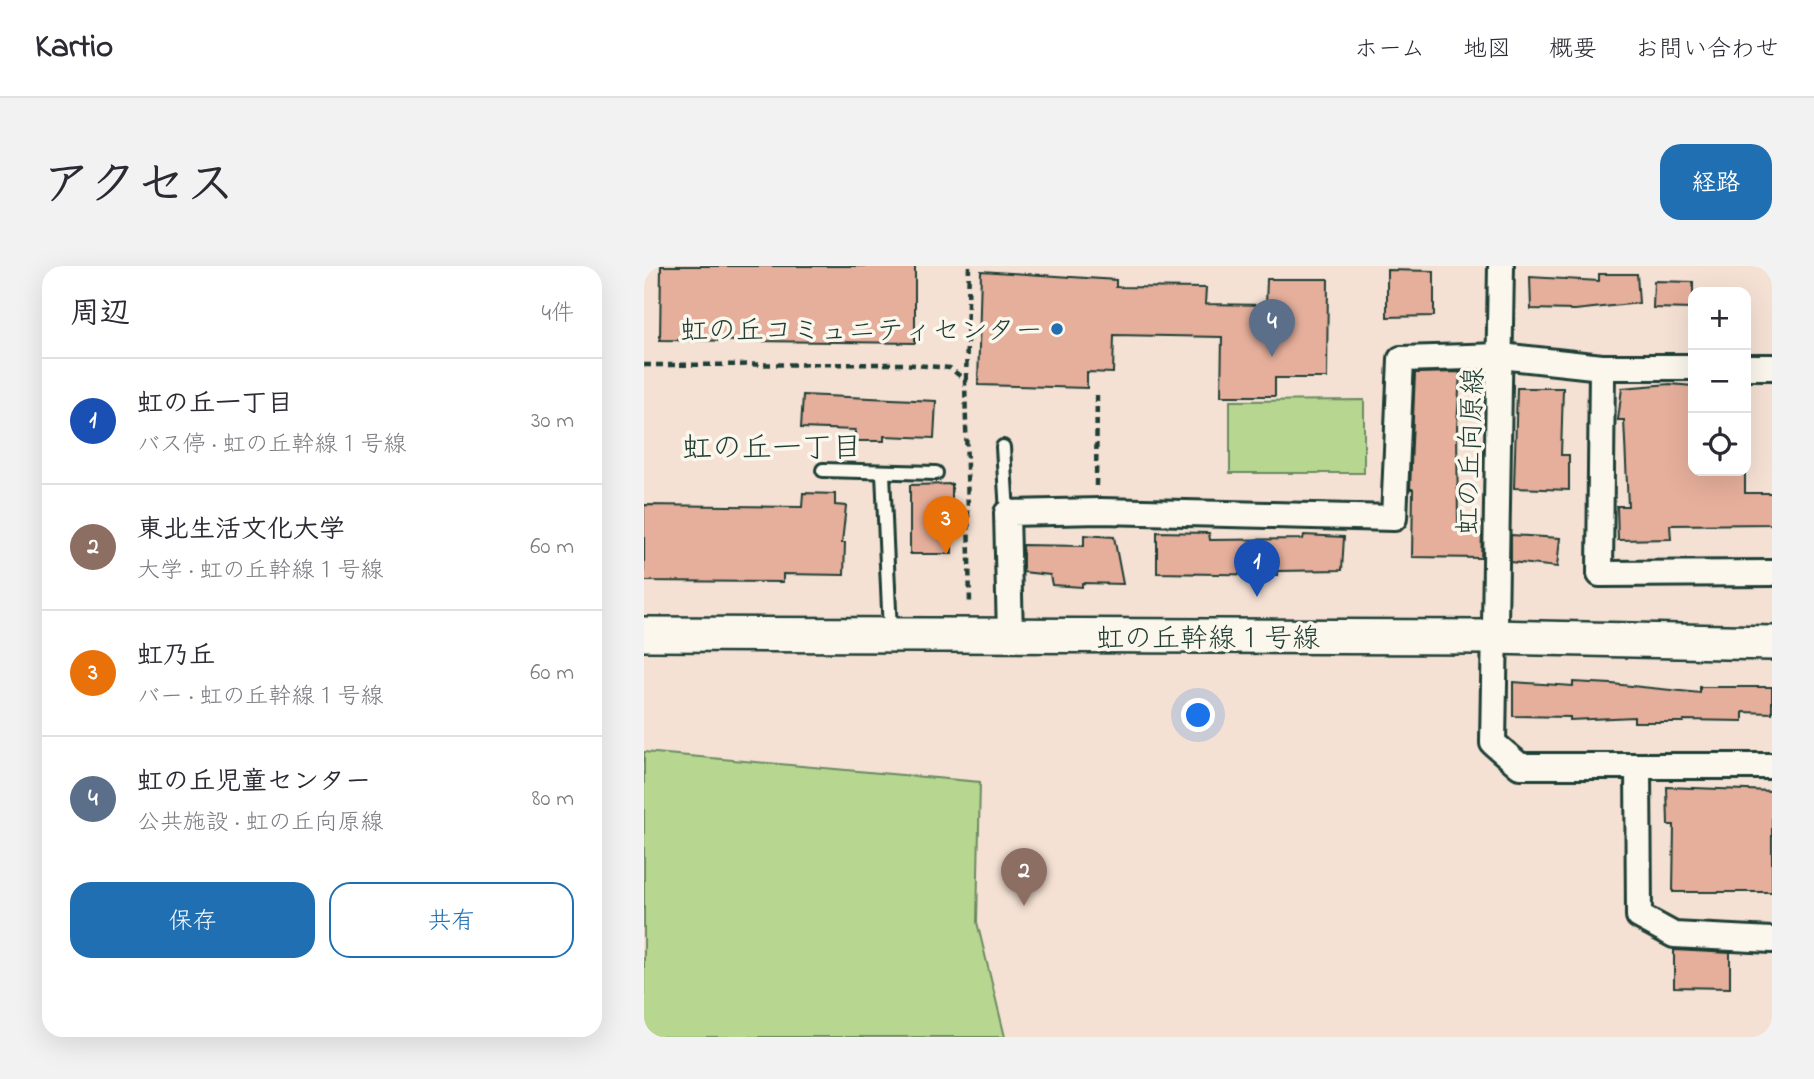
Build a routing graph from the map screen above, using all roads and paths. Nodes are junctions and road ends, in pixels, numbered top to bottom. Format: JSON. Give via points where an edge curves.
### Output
{"nodes":[{"id":1,"x":969,"y":266,"type":"edge"},
{"id":2,"x":1501,"y":266,"type":"edge"},
{"id":3,"x":1501,"y":356,"type":"junction"},
{"id":4,"x":644,"y":365,"type":"edge"},
{"id":5,"x":1772,"y":366,"type":"edge"},
{"id":6,"x":1602,"y":367,"type":"junction"},
{"id":7,"x":1688,"y":367,"type":"edge"},
{"id":8,"x":1751,"y":367,"type":"edge"},
{"id":9,"x":965,"y":380,"type":"junction"},
{"id":10,"x":1097,"y":392,"type":"dead end"},
{"id":11,"x":1003,"y":447,"type":"dead end"},
{"id":12,"x":824,"y":470,"type":"dead end"},
{"id":13,"x":883,"y":472,"type":"junction"},
{"id":14,"x":936,"y":473,"type":"dead end"},
{"id":15,"x":1101,"y":511,"type":"junction"},
{"id":16,"x":1007,"y":513,"type":"junction"},
{"id":17,"x":1772,"y":573,"type":"edge"},
{"id":18,"x":644,"y":634,"type":"edge"},
{"id":19,"x":1010,"y":636,"type":"junction"},
{"id":20,"x":891,"y":637,"type":"junction"},
{"id":21,"x":970,"y":637,"type":"junction"},
{"id":22,"x":1493,"y":637,"type":"junction"},
{"id":23,"x":1772,"y":643,"type":"edge"},
{"id":24,"x":1638,"y":766,"type":"junction"},
{"id":25,"x":1772,"y":766,"type":"edge"},
{"id":26,"x":1772,"y":940,"type":"edge"}],
"edges":[{"from":1,"to":9,"type":"path"},
{"from":2,"to":3,"type":"street","name":"虹の丘向原線"},
{"from":3,"to":6,"type":"street"},
{"from":3,"to":15,"type":"street","via":[[1401,359],[1395,519]]},
{"from":3,"to":22,"type":"street","name":"虹の丘向原線"},
{"from":4,"to":9,"type":"path","via":[[903,364],[950,368]]},
{"from":5,"to":8,"type":"street"},
{"from":6,"to":7,"type":"street"},
{"from":6,"to":17,"type":"street","via":[[1601,574]]},
{"from":9,"to":21,"type":"path"},
{"from":10,"to":15,"type":"path","via":[[1096,487]]},
{"from":11,"to":16,"type":"lane"},
{"from":12,"to":13,"type":"lane"},
{"from":13,"to":14,"type":"lane"},
{"from":13,"to":20,"type":"lane"},
{"from":15,"to":16,"type":"street"},
{"from":16,"to":19,"type":"street"},
{"from":18,"to":20,"type":"street","name":"虹の丘幹線１号線"},
{"from":19,"to":21,"type":"street","name":"虹の丘幹線１号線"},
{"from":19,"to":22,"type":"street","name":"虹の丘幹線１号線"},
{"from":20,"to":21,"type":"street","name":"虹の丘幹線１号線"},
{"from":22,"to":23,"type":"street","name":"虹の丘幹線１号線"},
{"from":22,"to":24,"type":"street","name":"虹の丘向原線","via":[[1493,743],[1520,766]]},
{"from":24,"to":25,"type":"street","name":"虹の丘向原線"},
{"from":24,"to":26,"type":"street","via":[[1639,916],[1674,935]]}]}
